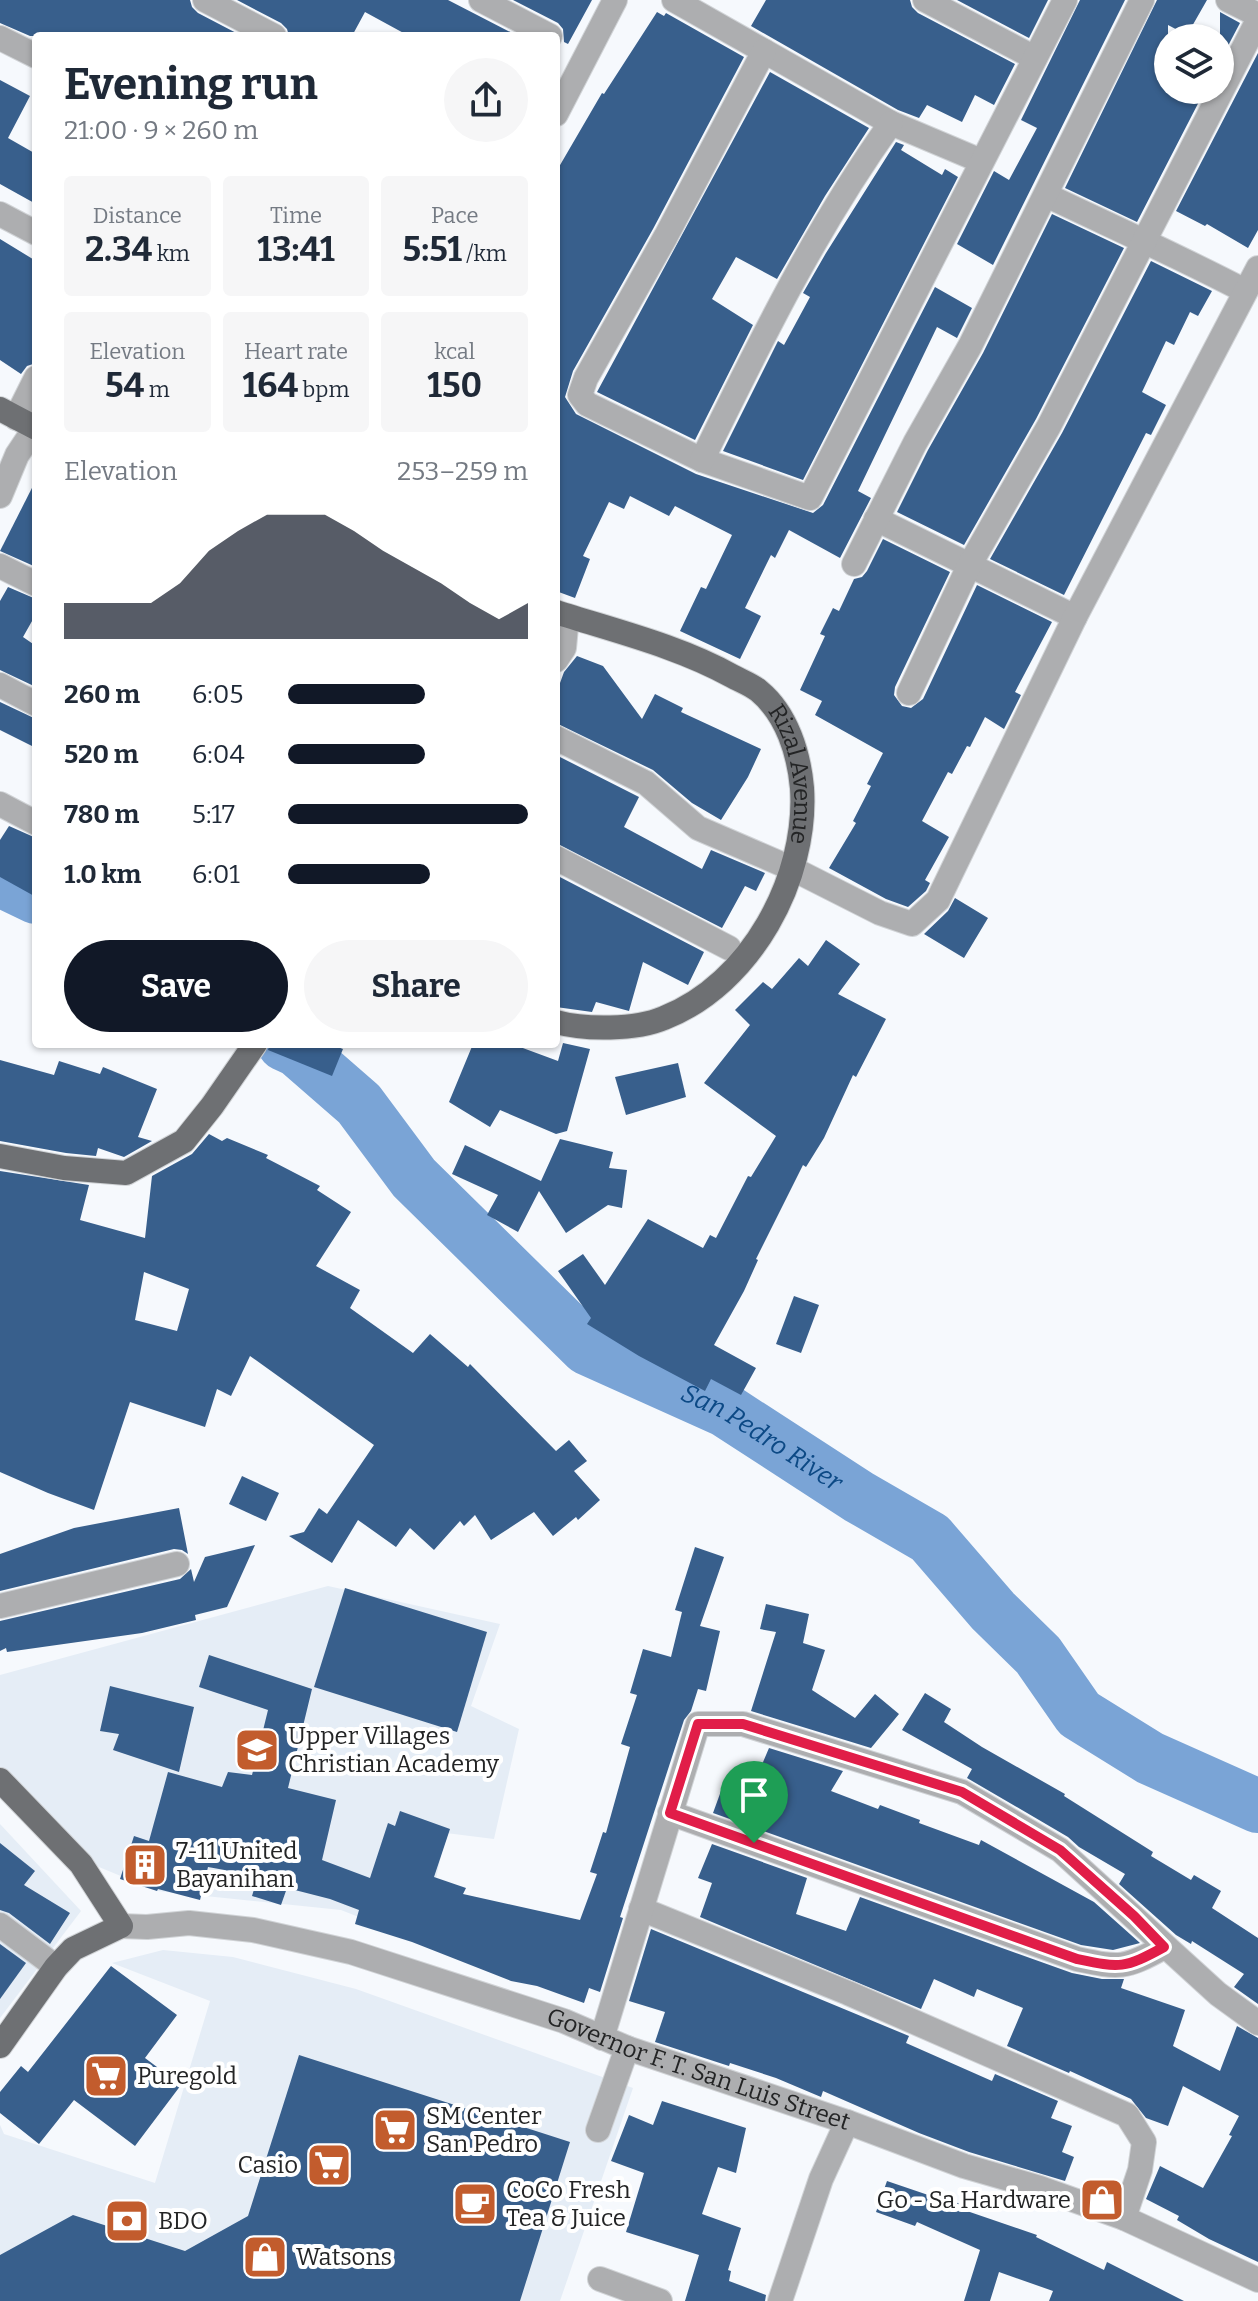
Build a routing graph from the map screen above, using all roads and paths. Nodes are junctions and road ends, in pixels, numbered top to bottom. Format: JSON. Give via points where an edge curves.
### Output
{"nodes":[{"id":1,"x":205,"y":0,"type":"edge"},
{"id":2,"x":481,"y":0,"type":"edge"},
{"id":3,"x":615,"y":0,"type":"edge"},
{"id":4,"x":674,"y":0,"type":"edge"},
{"id":5,"x":925,"y":0,"type":"edge"},
{"id":6,"x":1065,"y":0,"type":"edge"},
{"id":7,"x":1142,"y":0,"type":"edge"},
{"id":8,"x":1228,"y":0,"type":"edge"},
{"id":9,"x":1258,"y":18,"type":"edge"},
{"id":10,"x":266,"y":32,"type":"edge"},
{"id":11,"x":542,"y":32,"type":"edge"},
{"id":12,"x":0,"y":38,"type":"edge"},
{"id":13,"x":560,"y":41,"type":"edge"},
{"id":14,"x":764,"y":51,"type":"junction"},
{"id":15,"x":32,"y":54,"type":"edge"},
{"id":16,"x":588,"y":56,"type":"junction"},
{"id":17,"x":1035,"y":58,"type":"junction"},
{"id":18,"x":560,"y":107,"type":"edge"},
{"id":19,"x":891,"y":123,"type":"junction"},
{"id":20,"x":981,"y":161,"type":"junction"},
{"id":21,"x":1046,"y":195,"type":"junction"},
{"id":22,"x":0,"y":214,"type":"edge"},
{"id":23,"x":32,"y":231,"type":"edge"},
{"id":24,"x":1143,"y":241,"type":"junction"},
{"id":25,"x":1258,"y":268,"type":"edge"},
{"id":26,"x":1247,"y":303,"type":"edge"},
{"id":27,"x":32,"y":390,"type":"edge"},
{"id":28,"x":22,"y":421,"type":"edge"},
{"id":29,"x":702,"y":460,"type":"junction"},
{"id":30,"x":0,"y":496,"type":"edge"},
{"id":31,"x":876,"y":519,"type":"junction"},
{"id":32,"x":854,"y":564,"type":"dead end"},
{"id":33,"x":0,"y":566,"type":"edge"},
{"id":34,"x":969,"y":566,"type":"junction"},
{"id":35,"x":32,"y":582,"type":"edge"},
{"id":36,"x":562,"y":614,"type":"edge"},
{"id":37,"x":1075,"y":617,"type":"junction"},
{"id":38,"x":560,"y":654,"type":"edge"},
{"id":39,"x":0,"y":685,"type":"edge"},
{"id":40,"x":909,"y":693,"type":"dead end"},
{"id":41,"x":32,"y":702,"type":"edge"},
{"id":42,"x":560,"y":740,"type":"edge"},
{"id":43,"x":0,"y":804,"type":"edge"},
{"id":44,"x":32,"y":821,"type":"edge"},
{"id":45,"x":560,"y":860,"type":"edge"},
{"id":46,"x":793,"y":869,"type":"junction"},
{"id":47,"x":729,"y":948,"type":"dead end"},
{"id":48,"x":560,"y":1022,"type":"edge"},
{"id":49,"x":252,"y":1048,"type":"edge"},
{"id":50,"x":0,"y":1156,"type":"edge"},
{"id":51,"x":177,"y":1564,"type":"dead end"},
{"id":52,"x":0,"y":1606,"type":"edge"},
{"id":53,"x":0,"y":1780,"type":"edge"},
{"id":54,"x":670,"y":1813,"type":"junction"},
{"id":55,"x":641,"y":1909,"type":"junction"},
{"id":56,"x":0,"y":1925,"type":"edge"},
{"id":57,"x":121,"y":1926,"type":"junction"},
{"id":58,"x":1164,"y":1947,"type":"junction"},
{"id":59,"x":56,"y":1967,"type":"junction"},
{"id":60,"x":1258,"y":2023,"type":"edge"},
{"id":61,"x":602,"y":2038,"type":"junction"},
{"id":62,"x":0,"y":2046,"type":"edge"},
{"id":63,"x":627,"y":2048,"type":"junction"},
{"id":64,"x":847,"y":2122,"type":"junction"},
{"id":65,"x":598,"y":2130,"type":"dead end"},
{"id":66,"x":1124,"y":2218,"type":"junction"},
{"id":67,"x":600,"y":2279,"type":"dead end"},
{"id":68,"x":1258,"y":2280,"type":"edge"},
{"id":69,"x":660,"y":2301,"type":"edge"},
{"id":70,"x":780,"y":2301,"type":"edge"}],
"edges":[{"from":1,"to":10,"type":"street"},
{"from":2,"to":11,"type":"street"},
{"from":3,"to":16,"type":"street"},
{"from":4,"to":14,"type":"street"},
{"from":5,"to":17,"type":"street"},
{"from":6,"to":17,"type":"street"},
{"from":7,"to":21,"type":"street"},
{"from":8,"to":9,"type":"street"},
{"from":9,"to":24,"type":"street"},
{"from":12,"to":15,"type":"street"},
{"from":13,"to":16,"type":"street"},
{"from":14,"to":19,"type":"street"},
{"from":14,"to":29,"type":"street","via":[[580,395],[587,404]]},
{"from":16,"to":18,"type":"street"},
{"from":17,"to":20,"type":"street"},
{"from":19,"to":20,"type":"street"},
{"from":19,"to":29,"type":"street","via":[[792,280]]},
{"from":20,"to":29,"type":"street","via":[[810,498]]},
{"from":21,"to":24,"type":"street"},
{"from":21,"to":31,"type":"street"},
{"from":22,"to":23,"type":"street"},
{"from":24,"to":26,"type":"street","via":[[1166,250]]},
{"from":24,"to":34,"type":"street","via":[[1049,426]]},
{"from":25,"to":26,"type":"street"},
{"from":26,"to":37,"type":"street"},
{"from":27,"to":28,"type":"street"},
{"from":28,"to":30,"type":"street","via":[[17,455]]},
{"from":31,"to":32,"type":"street"},
{"from":31,"to":34,"type":"street"},
{"from":33,"to":35,"type":"street"},
{"from":34,"to":37,"type":"street"},
{"from":34,"to":40,"type":"street"},
{"from":36,"to":38,"type":"street"},
{"from":36,"to":46,"type":"main road","name":"Rizal Avenue","via":[[710,664],[760,691],[784,723],[800,759],[804,817]]},
{"from":37,"to":46,"type":"street","via":[[938,900],[912,924]]},
{"from":39,"to":41,"type":"street"},
{"from":42,"to":46,"type":"street","via":[[646,783],[698,828]]},
{"from":43,"to":44,"type":"street"},
{"from":45,"to":47,"type":"street"},
{"from":46,"to":48,"type":"main road","name":"Rizal Avenue","via":[[773,917],[741,961],[703,997],[663,1019],[614,1028]]},
{"from":49,"to":50,"type":"main road","via":[[184,1141],[126,1173]]},
{"from":51,"to":52,"type":"street"},
{"from":53,"to":57,"type":"main road","via":[[81,1864]]},
{"from":54,"to":55,"type":"street"},
{"from":54,"to":58,"type":"street","via":[[1077,1959],[1117,1967]]},
{"from":54,"to":58,"type":"street","via":[[698,1724],[743,1724],[962,1792],[1060,1850]]},
{"from":55,"to":61,"type":"street"},
{"from":55,"to":66,"type":"street","via":[[1127,2115],[1144,2142]]},
{"from":56,"to":59,"type":"street"},
{"from":57,"to":59,"type":"main road","via":[[73,1949]]},
{"from":57,"to":61,"type":"street","name":"Governor F. T. San Luis Street","via":[[202,1924],[351,1952]]},
{"from":58,"to":60,"type":"street"},
{"from":59,"to":62,"type":"main road"},
{"from":61,"to":63,"type":"street","name":"Governor F. T. San Luis Street"},
{"from":63,"to":64,"type":"street","name":"Governor F. T. San Luis Street"},
{"from":63,"to":65,"type":"street"},
{"from":64,"to":66,"type":"street","name":"Governor F. T. San Luis Street"},
{"from":64,"to":70,"type":"street","via":[[821,2179]]},
{"from":66,"to":68,"type":"street","name":"Governor F. T. San Luis Street"},
{"from":67,"to":69,"type":"street"}]}
